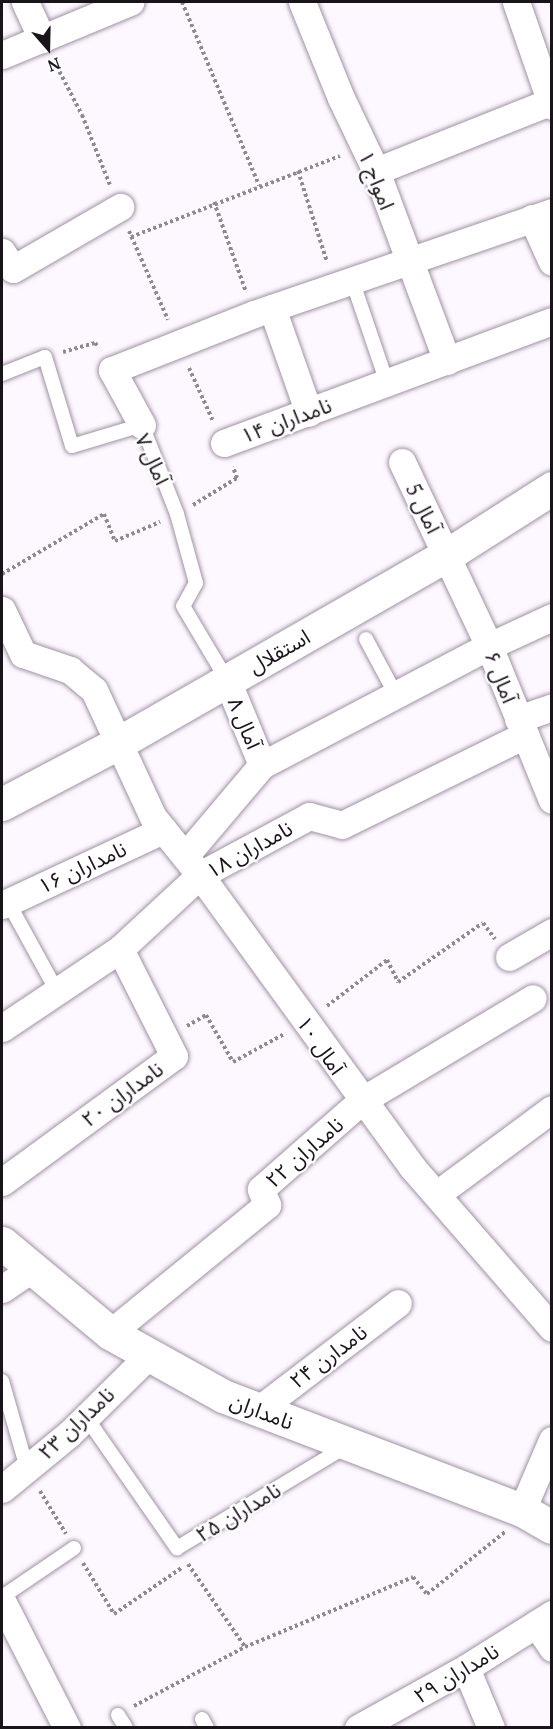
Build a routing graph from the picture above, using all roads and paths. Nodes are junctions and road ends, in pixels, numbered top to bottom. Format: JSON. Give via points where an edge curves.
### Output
{"nodes":[{"id":1,"x":25,"y":2,"type":"edge"},
{"id":2,"x":130,"y":2,"type":"edge"},
{"id":3,"x":182,"y":2,"type":"edge"},
{"id":4,"x":302,"y":2,"type":"edge"},
{"id":5,"x":516,"y":2,"type":"edge"},
{"id":6,"x":42,"y":39,"type":"junction"},
{"id":7,"x":2,"y":55,"type":"edge"},
{"id":8,"x":551,"y":103,"type":"edge"},
{"id":9,"x":364,"y":147,"type":"junction"},
{"id":10,"x":298,"y":171,"type":"junction"},
{"id":11,"x":376,"y":171,"type":"junction"},
{"id":12,"x":259,"y":185,"type":"junction"},
{"id":13,"x":214,"y":202,"type":"junction"},
{"id":14,"x":120,"y":207,"type":"junction"},
{"id":15,"x":542,"y":215,"type":"edge"},
{"id":16,"x":131,"y":237,"type":"junction"},
{"id":17,"x":2,"y":253,"type":"edge"},
{"id":18,"x":408,"y":261,"type":"junction"},
{"id":19,"x":552,"y":262,"type":"edge"},
{"id":20,"x":343,"y":283,"type":"junction"},
{"id":21,"x":263,"y":311,"type":"junction"},
{"id":22,"x":552,"y":321,"type":"edge"},
{"id":23,"x":177,"y":342,"type":"junction"},
{"id":24,"x":45,"y":357,"type":"junction"},
{"id":25,"x":447,"y":361,"type":"junction"},
{"id":26,"x":111,"y":370,"type":"junction"},
{"id":27,"x":2,"y":374,"type":"edge"},
{"id":28,"x":387,"y":383,"type":"junction"},
{"id":29,"x":309,"y":413,"type":"junction"},
{"id":30,"x":142,"y":425,"type":"junction"},
{"id":31,"x":224,"y":443,"type":"junction"},
{"id":32,"x":402,"y":462,"type":"dead end"},
{"id":33,"x":552,"y":488,"type":"edge"},
{"id":34,"x":177,"y":514,"type":"junction"},
{"id":35,"x":447,"y":555,"type":"junction"},
{"id":36,"x":2,"y":574,"type":"edge"},
{"id":37,"x":2,"y":610,"type":"edge"},
{"id":38,"x":552,"y":617,"type":"edge"},
{"id":39,"x":366,"y":639,"type":"dead end"},
{"id":40,"x":489,"y":646,"type":"junction"},
{"id":41,"x":227,"y":680,"type":"junction"},
{"id":42,"x":396,"y":695,"type":"junction"},
{"id":43,"x":552,"y":707,"type":"edge"},
{"id":44,"x":522,"y":727,"type":"junction"},
{"id":45,"x":120,"y":742,"type":"junction"},
{"id":46,"x":262,"y":765,"type":"junction"},
{"id":47,"x":552,"y":800,"type":"edge"},
{"id":48,"x":2,"y":804,"type":"edge"},
{"id":49,"x":163,"y":830,"type":"junction"},
{"id":50,"x":193,"y":866,"type":"junction"},
{"id":51,"x":5,"y":903,"type":"edge"},
{"id":52,"x":552,"y":932,"type":"edge"},
{"id":53,"x":120,"y":949,"type":"junction"},
{"id":54,"x":509,"y":957,"type":"joint"},
{"id":55,"x":57,"y":991,"type":"junction"},
{"id":56,"x":533,"y":998,"type":"dead end"},
{"id":57,"x":305,"y":1023,"type":"junction"},
{"id":58,"x":2,"y":1028,"type":"edge"},
{"id":59,"x":165,"y":1039,"type":"junction"},
{"id":60,"x":361,"y":1101,"type":"junction"},
{"id":61,"x":552,"y":1109,"type":"edge"},
{"id":62,"x":2,"y":1182,"type":"edge"},
{"id":63,"x":437,"y":1194,"type":"junction"},
{"id":64,"x":2,"y":1243,"type":"edge"},
{"id":65,"x":32,"y":1269,"type":"junction"},
{"id":66,"x":2,"y":1289,"type":"edge"},
{"id":67,"x":398,"y":1303,"type":"dead end"},
{"id":68,"x":552,"y":1328,"type":"edge"},
{"id":69,"x":110,"y":1333,"type":"junction"},
{"id":70,"x":149,"y":1355,"type":"junction"},
{"id":71,"x":2,"y":1381,"type":"edge"},
{"id":72,"x":258,"y":1410,"type":"junction"},
{"id":73,"x":86,"y":1417,"type":"junction"},
{"id":74,"x":552,"y":1440,"type":"edge"},
{"id":75,"x":351,"y":1443,"type":"junction"},
{"id":76,"x":27,"y":1468,"type":"junction"},
{"id":77,"x":2,"y":1489,"type":"edge"},
{"id":78,"x":522,"y":1510,"type":"junction"},
{"id":79,"x":552,"y":1527,"type":"edge"},
{"id":80,"x":74,"y":1548,"type":"junction"},
{"id":81,"x":177,"y":1548,"type":"junction"},
{"id":82,"x":188,"y":1563,"type":"junction"},
{"id":83,"x":2,"y":1599,"type":"edge"},
{"id":84,"x":544,"y":1619,"type":"edge"},
{"id":85,"x":245,"y":1647,"type":"junction"},
{"id":86,"x":552,"y":1648,"type":"edge"},
{"id":87,"x":466,"y":1668,"type":"junction"},
{"id":88,"x":118,"y":1714,"type":"joint"},
{"id":89,"x":67,"y":1728,"type":"edge"},
{"id":90,"x":126,"y":1728,"type":"edge"},
{"id":91,"x":358,"y":1728,"type":"edge"},
{"id":92,"x":491,"y":1728,"type":"edge"}],
"edges":[{"from":1,"to":6,"type":"street"},
{"from":2,"to":6,"type":"street"},
{"from":3,"to":12,"type":"path"},
{"from":4,"to":9,"type":"street","name":"امواج ۱"},
{"from":5,"to":8,"type":"street"},
{"from":6,"to":7,"type":"street"},
{"from":6,"to":14,"type":"path","via":[[82,115]]},
{"from":8,"to":11,"type":"street"},
{"from":9,"to":10,"type":"path"},
{"from":9,"to":11,"type":"street","name":"امواج ۱"},
{"from":10,"to":12,"type":"path"},
{"from":10,"to":20,"type":"path"},
{"from":11,"to":18,"type":"street","name":"امواج ۱"},
{"from":12,"to":13,"type":"path"},
{"from":13,"to":16,"type":"path"},
{"from":13,"to":21,"type":"path"},
{"from":14,"to":16,"type":"path"},
{"from":14,"to":17,"type":"street","via":[[14,269]]},
{"from":15,"to":18,"type":"street"},
{"from":15,"to":19,"type":"street"},
{"from":16,"to":23,"type":"path"},
{"from":18,"to":20,"type":"street"},
{"from":18,"to":25,"type":"street","name":"امواج ۱"},
{"from":20,"to":21,"type":"street"},
{"from":20,"to":28,"type":"lane"},
{"from":21,"to":23,"type":"street"},
{"from":21,"to":29,"type":"street"},
{"from":22,"to":25,"type":"street","name":"نامداران ۱۴"},
{"from":23,"to":26,"type":"street"},
{"from":23,"to":31,"type":"path"},
{"from":24,"to":26,"type":"path","via":[[95,343]]},
{"from":24,"to":27,"type":"lane"},
{"from":24,"to":30,"type":"lane","name":"آمال ۷","via":[[72,446]]},
{"from":25,"to":28,"type":"street","name":"نامداران ۱۴"},
{"from":26,"to":30,"type":"street"},
{"from":28,"to":29,"type":"street","name":"نامداران ۱۴"},
{"from":29,"to":31,"type":"street","name":"نامداران ۱۴"},
{"from":30,"to":34,"type":"lane","name":"آمال ۷"},
{"from":31,"to":34,"type":"path","name":"نامداران ۱۴","via":[[237,478]]},
{"from":32,"to":35,"type":"street","name":"آمال 5"},
{"from":33,"to":35,"type":"street","name":"استقلال"},
{"from":34,"to":36,"type":"path","name":"نامداران ۱۴","via":[[115,541],[104,514]]},
{"from":34,"to":41,"type":"lane","name":"آمال ۷","via":[[196,583],[183,606]]},
{"from":35,"to":40,"type":"street","name":"آمال ۶"},
{"from":35,"to":41,"type":"street","name":"استقلال"},
{"from":37,"to":45,"type":"street","name":"آمال ۱۰","via":[[23,654],[70,670],[94,690]]},
{"from":38,"to":40,"type":"street"},
{"from":39,"to":42,"type":"lane"},
{"from":40,"to":42,"type":"street"},
{"from":40,"to":44,"type":"street","name":"آمال ۶"},
{"from":41,"to":45,"type":"street","name":"استقلال"},
{"from":41,"to":46,"type":"street","name":"آمال ۸"},
{"from":42,"to":46,"type":"street"},
{"from":43,"to":44,"type":"street","name":"نامداران ۱۸"},
{"from":44,"to":47,"type":"street","name":"آمال ۶"},
{"from":44,"to":50,"type":"street","name":"نامداران ۱۸","via":[[342,825],[309,816]]},
{"from":45,"to":48,"type":"street","name":"استقلال"},
{"from":45,"to":49,"type":"street","name":"آمال ۱۰","via":[[153,817]]},
{"from":46,"to":50,"type":"street"},
{"from":49,"to":50,"type":"street","name":"آمال ۱۰"},
{"from":49,"to":51,"type":"street","name":"نامداران ۱۶"},
{"from":50,"to":53,"type":"street","name":"نامداران ۱۸"},
{"from":50,"to":57,"type":"street","name":"آمال ۱۰"},
{"from":51,"to":55,"type":"lane"},
{"from":52,"to":54,"type":"street"},
{"from":53,"to":55,"type":"street","name":"نامداران ۱۸"},
{"from":53,"to":59,"type":"street","name":"نامداران ۲۰"},
{"from":54,"to":57,"type":"path","via":[[483,923],[398,981],[387,960]]},
{"from":55,"to":58,"type":"street","name":"نامداران ۱۸"},
{"from":56,"to":60,"type":"street","name":"نامداران ۲۲"},
{"from":57,"to":59,"type":"path","via":[[233,1062],[206,1015]]},
{"from":57,"to":60,"type":"street","name":"آمال ۱۰"},
{"from":59,"to":62,"type":"street","name":"نامداران ۲۰","via":[[174,1056]]},
{"from":60,"to":63,"type":"street","name":"آمال ۱۰"},
{"from":60,"to":69,"type":"street","name":"نامداران ۲۲","via":[[261,1189],[267,1205]]},
{"from":61,"to":63,"type":"street"},
{"from":63,"to":68,"type":"street","name":"آمال ۱۰"},
{"from":64,"to":65,"type":"street","name":"نامداران"},
{"from":65,"to":66,"type":"street"},
{"from":65,"to":69,"type":"street","name":"نامداران"},
{"from":67,"to":72,"type":"street","name":"نامدارن ۲۴"},
{"from":69,"to":70,"type":"street","name":"نامداران"},
{"from":70,"to":72,"type":"street","name":"نامداران","via":[[223,1396]]},
{"from":70,"to":73,"type":"street","name":"نامداران ۲۳"},
{"from":71,"to":76,"type":"lane"},
{"from":72,"to":75,"type":"street","name":"نامداران"},
{"from":73,"to":76,"type":"street","name":"نامداران ۲۳"},
{"from":73,"to":81,"type":"lane"},
{"from":74,"to":78,"type":"street"},
{"from":75,"to":78,"type":"street","name":"نامداران"},
{"from":75,"to":81,"type":"lane","name":"نامداران ۲۵"},
{"from":76,"to":77,"type":"street","name":"نامداران ۲۳"},
{"from":76,"to":80,"type":"path","name":"نامداران ۲۵"},
{"from":78,"to":79,"type":"street","name":"نامداران"},
{"from":78,"to":85,"type":"path","via":[[504,1533],[428,1594],[413,1577]]},
{"from":80,"to":82,"type":"path","name":"نامداران ۲۵","via":[[114,1614]]},
{"from":80,"to":83,"type":"lane"},
{"from":81,"to":82,"type":"path","name":"نامداران ۲۵"},
{"from":82,"to":85,"type":"path"},
{"from":83,"to":89,"type":"street"},
{"from":84,"to":86,"type":"street"},
{"from":84,"to":87,"type":"street","name":"نامداران ۲۹"},
{"from":85,"to":88,"type":"path"},
{"from":87,"to":91,"type":"street","name":"نامداران ۲۹"},
{"from":87,"to":92,"type":"street"},
{"from":88,"to":90,"type":"lane"}]}
